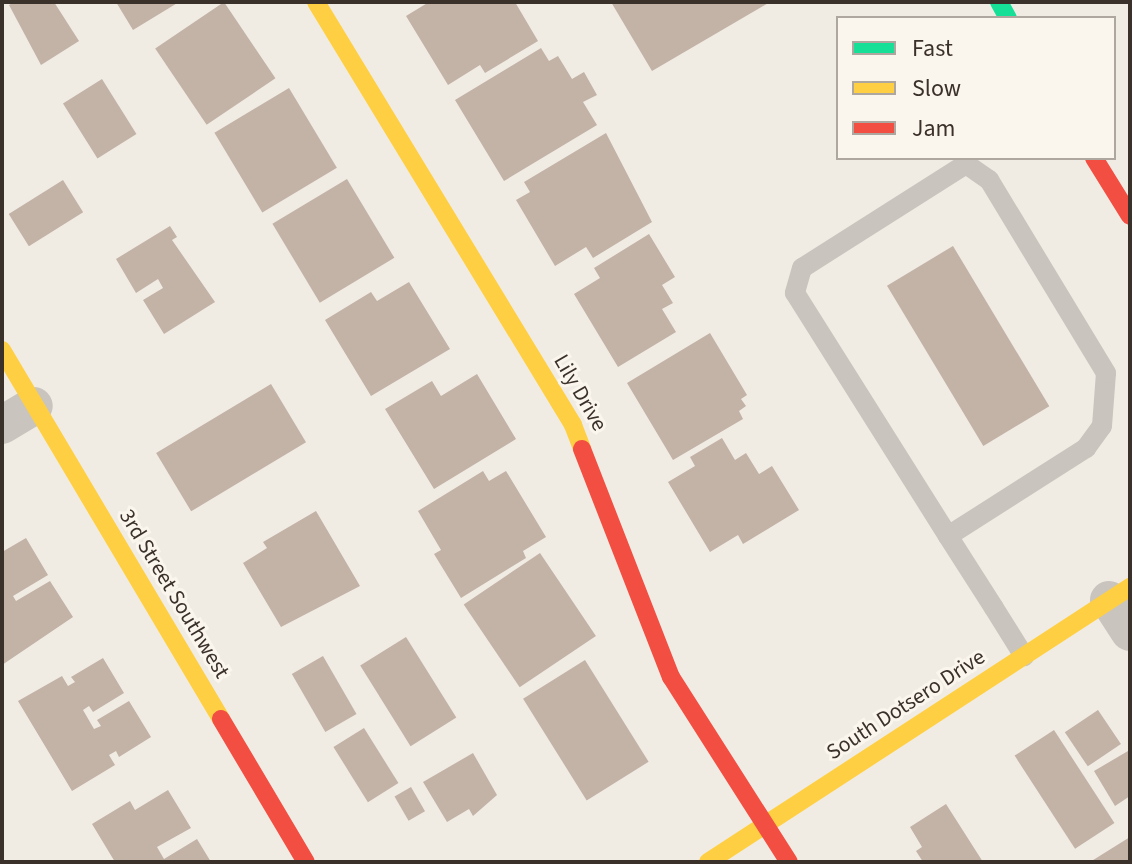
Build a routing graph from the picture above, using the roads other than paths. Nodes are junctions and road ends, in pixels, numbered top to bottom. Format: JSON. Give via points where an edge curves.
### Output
{"nodes":[{"id":1,"x":316,"y":2,"type":"edge"},
{"id":2,"x":1095,"y":160,"type":"edge"},
{"id":3,"x":1130,"y":216,"type":"edge"},
{"id":4,"x":2,"y":350,"type":"edge"},
{"id":5,"x":34,"y":406,"type":"junction"},
{"id":6,"x":2,"y":425,"type":"edge"},
{"id":7,"x":948,"y":536,"type":"junction"},
{"id":8,"x":1120,"y":594,"type":"edge"},
{"id":9,"x":1130,"y":632,"type":"edge"},
{"id":10,"x":1024,"y":656,"type":"junction"},
{"id":11,"x":766,"y":825,"type":"junction"},
{"id":12,"x":306,"y":862,"type":"edge"},
{"id":13,"x":708,"y":862,"type":"edge"},
{"id":14,"x":789,"y":862,"type":"edge"}],
"edges":[{"from":1,"to":11,"type":"street","name":"Lily Drive","via":[[573,425],[671,677]]},
{"from":2,"to":3,"type":"street"},
{"from":4,"to":5,"type":"street","name":"3rd Street Southwest"},
{"from":5,"to":6,"type":"street"},
{"from":5,"to":12,"type":"street","name":"3rd Street Southwest"},
{"from":7,"to":7,"type":"lane","via":[[795,293],[802,268],[966,164],[989,180],[1106,373],[1102,426],[1086,448]]},
{"from":7,"to":10,"type":"lane"},
{"from":8,"to":9,"type":"street"},
{"from":8,"to":10,"type":"street","name":"South Dotsero Drive"},
{"from":10,"to":11,"type":"street","name":"South Dotsero Drive"},
{"from":11,"to":13,"type":"street","name":"South Dotsero Drive"},
{"from":11,"to":14,"type":"street","name":"Lily Drive"}]}
